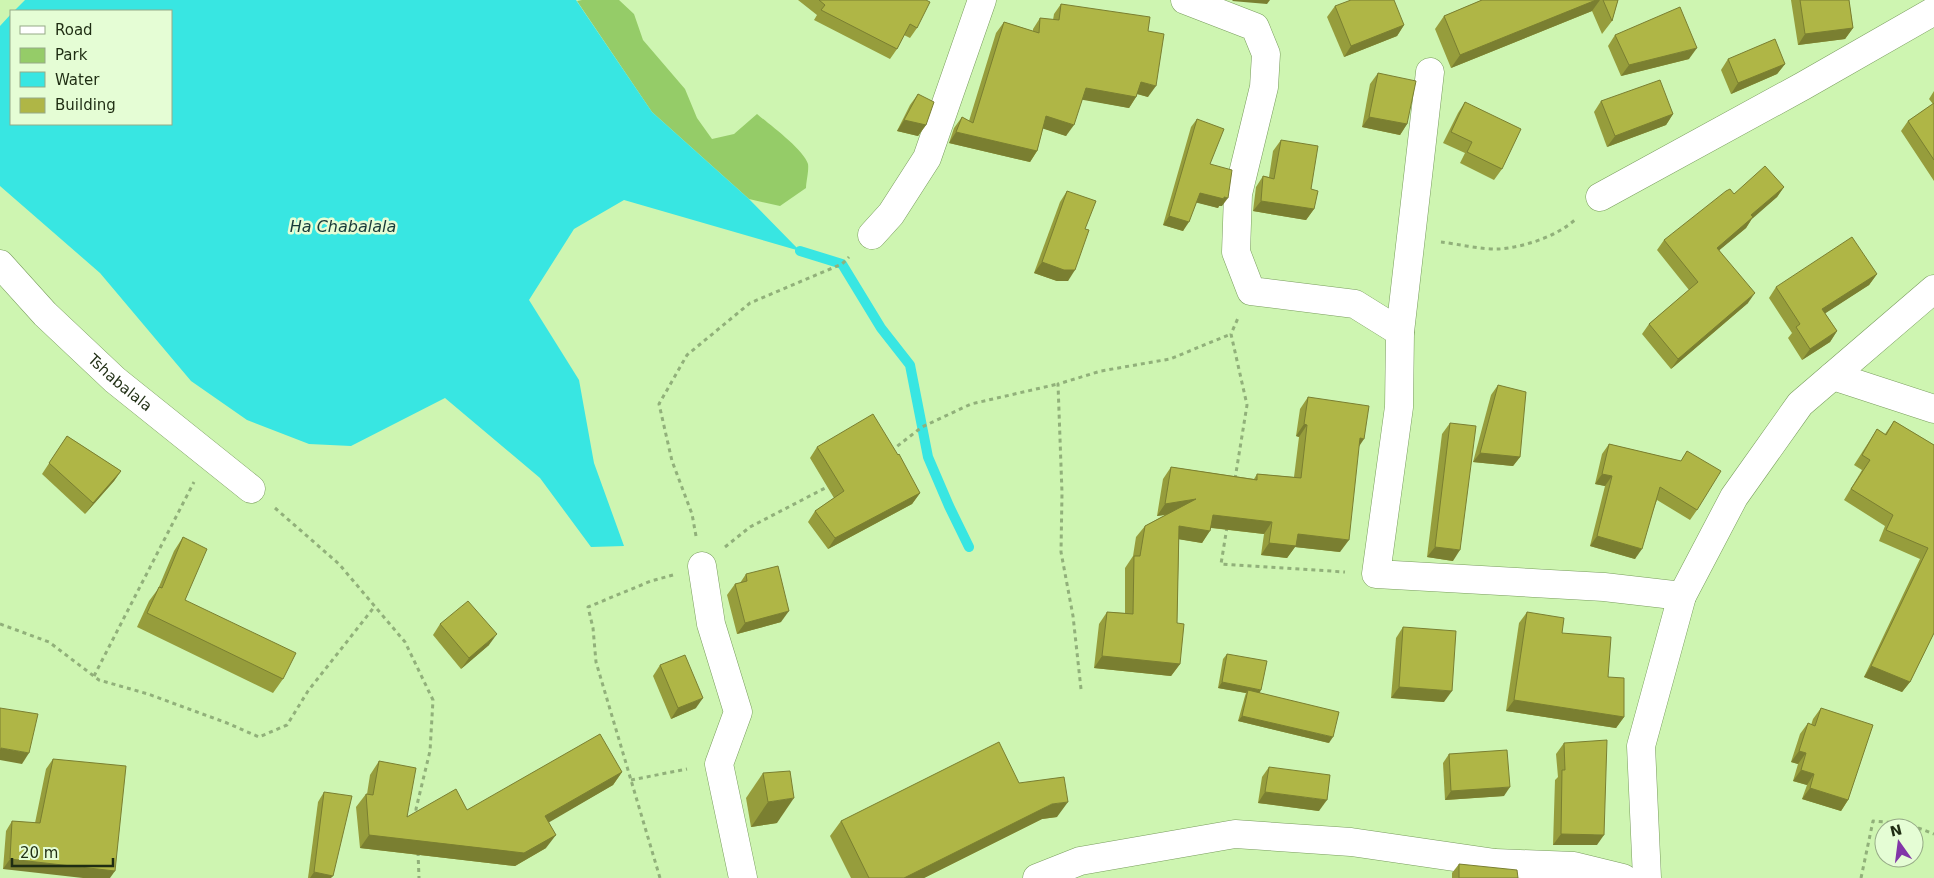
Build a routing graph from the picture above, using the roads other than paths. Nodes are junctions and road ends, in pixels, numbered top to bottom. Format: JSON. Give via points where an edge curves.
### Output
{"nodes":[{"id":1,"x":982,"y":0,"type":"edge"},
{"id":2,"x":1185,"y":0,"type":"edge"},
{"id":3,"x":1934,"y":11,"type":"edge"},
{"id":4,"x":1430,"y":72,"type":"dead end"},
{"id":5,"x":1600,"y":197,"type":"road end"},
{"id":6,"x":872,"y":235,"type":"road end"},
{"id":7,"x":0,"y":264,"type":"edge"},
{"id":8,"x":1934,"y":289,"type":"edge"},
{"id":9,"x":1400,"y":332,"type":"junction"},
{"id":10,"x":1833,"y":376,"type":"junction"},
{"id":11,"x":1934,"y":409,"type":"edge"},
{"id":12,"x":251,"y":489,"type":"road end"},
{"id":13,"x":702,"y":566,"type":"road end"},
{"id":14,"x":1682,"y":596,"type":"junction"},
{"id":15,"x":743,"y":878,"type":"edge"},
{"id":16,"x":1037,"y":878,"type":"edge"},
{"id":17,"x":1623,"y":878,"type":"edge"},
{"id":18,"x":1647,"y":878,"type":"edge"}],
"edges":[{"from":1,"to":6,"type":"street","via":[[927,158],[891,214]]},
{"from":2,"to":9,"type":"street","via":[[1255,27],[1266,54],[1264,87],[1238,194],[1236,252],[1251,291],[1355,304]]},
{"from":3,"to":5,"type":"street"},
{"from":4,"to":9,"type":"street"},
{"from":7,"to":12,"type":"street","name":"Tshabalala","via":[[45,314],[115,380]]},
{"from":8,"to":10,"type":"street"},
{"from":9,"to":14,"type":"street","via":[[1399,407],[1376,574],[1604,586]]},
{"from":10,"to":11,"type":"street"},
{"from":10,"to":14,"type":"street","via":[[1800,404],[1734,496]]},
{"from":13,"to":15,"type":"street","via":[[711,624],[738,712],[719,764]]},
{"from":14,"to":18,"type":"street","via":[[1641,746]]},
{"from":16,"to":17,"type":"street","via":[[1080,861],[1235,834],[1351,842],[1496,862],[1574,866]]}]}
